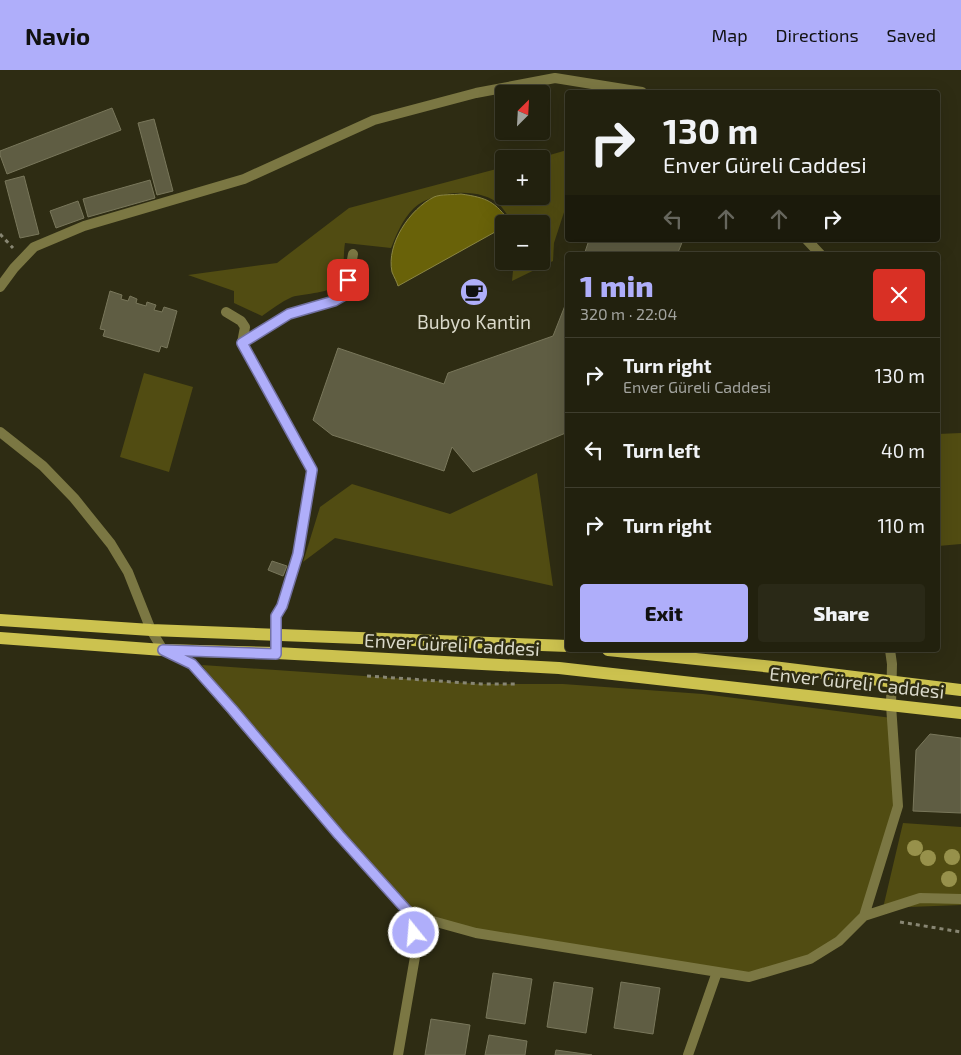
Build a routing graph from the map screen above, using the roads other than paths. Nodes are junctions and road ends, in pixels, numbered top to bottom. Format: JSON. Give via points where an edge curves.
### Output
{"nodes":[{"id":1,"x":532,"y":70,"type":"edge"},
{"id":2,"x":537,"y":81,"type":"junction"},
{"id":3,"x":630,"y":90,"type":"edge"},
{"id":4,"x":810,"y":242,"type":"edge"},
{"id":5,"x":818,"y":252,"type":"edge"},
{"id":6,"x":353,"y":254,"type":"dead end"},
{"id":7,"x":0,"y":287,"type":"edge"},
{"id":8,"x":226,"y":312,"type":"dead end"},
{"id":9,"x":242,"y":343,"type":"junction"},
{"id":10,"x":0,"y":432,"type":"edge"},
{"id":11,"x":0,"y":620,"type":"edge"},
{"id":12,"x":151,"y":630,"type":"junction"},
{"id":13,"x":276,"y":634,"type":"junction"},
{"id":14,"x":0,"y":638,"type":"edge"},
{"id":15,"x":565,"y":646,"type":"edge"},
{"id":16,"x":163,"y":650,"type":"junction"},
{"id":17,"x":626,"y":652,"type":"edge"},
{"id":18,"x":892,"y":652,"type":"edge"},
{"id":19,"x":276,"y":654,"type":"junction"},
{"id":20,"x":892,"y":682,"type":"junction"},
{"id":21,"x":961,"y":690,"type":"edge"},
{"id":22,"x":890,"y":705,"type":"junction"},
{"id":23,"x":961,"y":713,"type":"edge"},
{"id":24,"x":961,"y":900,"type":"edge"},
{"id":25,"x":411,"y":915,"type":"junction"},
{"id":26,"x":864,"y":916,"type":"junction"},
{"id":27,"x":717,"y":972,"type":"junction"},
{"id":28,"x":398,"y":1055,"type":"edge"},
{"id":29,"x":688,"y":1055,"type":"edge"}],
"edges":[{"from":1,"to":2,"type":"street"},
{"from":2,"to":3,"type":"street","via":[[555,78]]},
{"from":2,"to":7,"type":"street","via":[[476,93],[374,120],[244,179],[84,226],[34,247]]},
{"from":4,"to":5,"type":"street"},
{"from":6,"to":9,"type":"street","via":[[346,294],[334,301],[289,314]]},
{"from":8,"to":9,"type":"street","via":[[242,321],[245,327]]},
{"from":9,"to":13,"type":"street","via":[[312,470],[298,554],[276,616]]},
{"from":10,"to":12,"type":"street","via":[[43,466],[111,544],[128,572]]},
{"from":11,"to":12,"type":"main road","name":"Enver Güreli Caddesi"},
{"from":12,"to":13,"type":"main road","name":"Enver Güreli Caddesi"},
{"from":12,"to":16,"type":"street"},
{"from":13,"to":15,"type":"main road","name":"Enver Güreli Caddesi"},
{"from":13,"to":19,"type":"street"},
{"from":14,"to":16,"type":"main road","name":"Enver Güreli Caddesi"},
{"from":16,"to":19,"type":"main road","name":"Enver Güreli Caddesi"},
{"from":16,"to":25,"type":"street","via":[[192,664]]},
{"from":17,"to":20,"type":"main road","name":"Enver Güreli Caddesi"},
{"from":18,"to":20,"type":"street"},
{"from":19,"to":22,"type":"main road","name":"Enver Güreli Caddesi","via":[[559,668]]},
{"from":20,"to":21,"type":"main road","name":"Enver Güreli Caddesi"},
{"from":20,"to":22,"type":"street"},
{"from":22,"to":23,"type":"main road","name":"Enver Güreli Caddesi"},
{"from":22,"to":26,"type":"street","via":[[898,806]]},
{"from":24,"to":26,"type":"street","via":[[920,898]]},
{"from":25,"to":27,"type":"street","via":[[476,933]]},
{"from":25,"to":28,"type":"street","via":[[416,951]]},
{"from":26,"to":27,"type":"street","via":[[840,941],[810,960],[749,977]]},
{"from":27,"to":29,"type":"street"}]}
